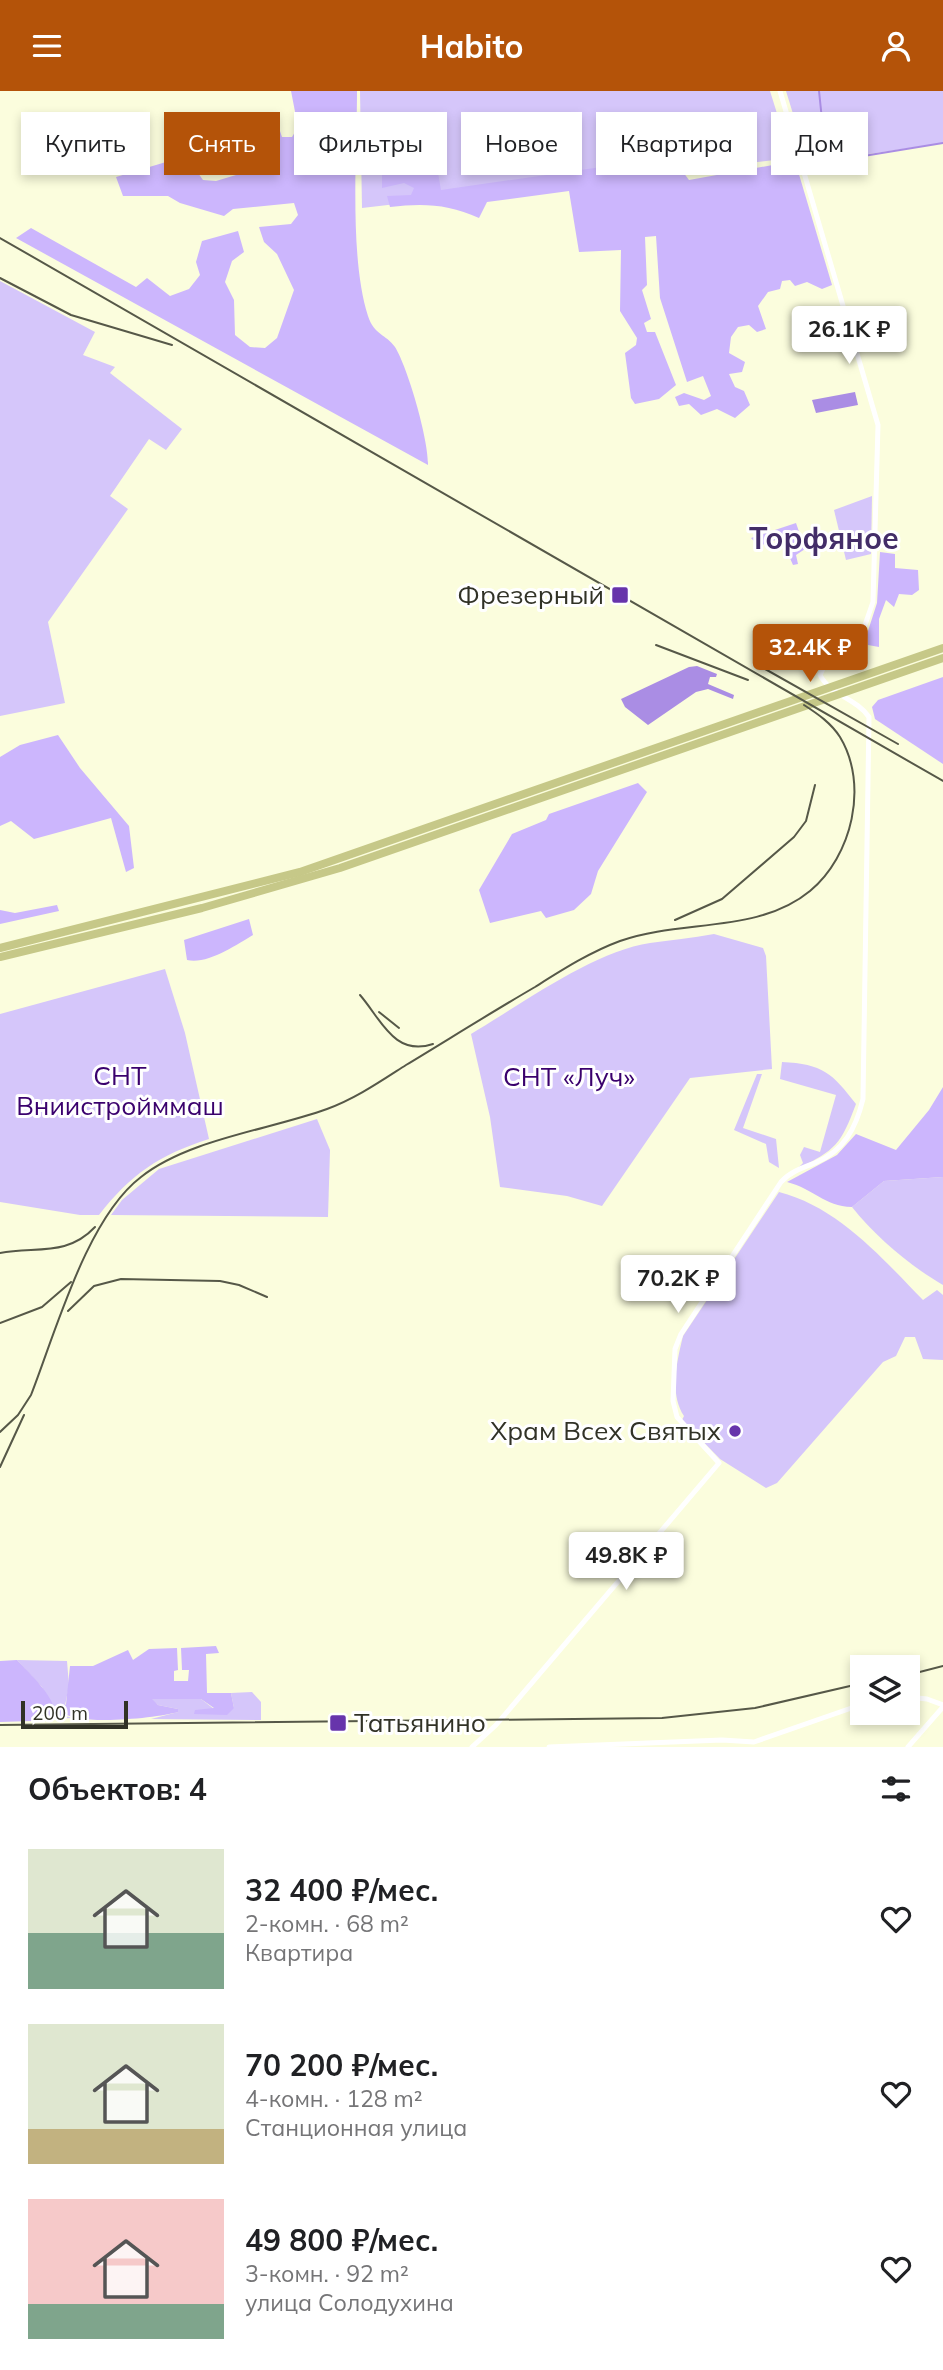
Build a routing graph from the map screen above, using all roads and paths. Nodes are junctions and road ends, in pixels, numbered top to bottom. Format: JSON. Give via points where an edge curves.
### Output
{"nodes":[{"id":1,"x":780,"y":91,"type":"edge"},
{"id":2,"x":943,"y":648,"type":"edge"},
{"id":3,"x":943,"y":658,"type":"edge"},
{"id":4,"x":0,"y":948,"type":"edge"},
{"id":5,"x":0,"y":957,"type":"edge"},
{"id":6,"x":920,"y":1698,"type":"edge"},
{"id":7,"x":943,"y":1706,"type":"edge"},
{"id":8,"x":850,"y":1709,"type":"edge"},
{"id":9,"x":754,"y":1742,"type":"junction"},
{"id":10,"x":481,"y":1744,"type":"edge"},
{"id":11,"x":579,"y":1746,"type":"edge"},
{"id":12,"x":472,"y":1747,"type":"edge"},
{"id":13,"x":549,"y":1747,"type":"edge"},
{"id":14,"x":762,"y":1747,"type":"edge"},
{"id":15,"x":908,"y":1747,"type":"edge"}],
"edges":[{"from":1,"to":10,"type":"street","via":[[878,425],[873,602],[858,645],[828,658],[820,675],[825,685],[854,701],[869,717],[863,1098],[856,1122],[836,1152],[787,1175],[675,1349],[673,1401],[677,1417],[719,1463]]},
{"from":2,"to":4,"type":"highway","via":[[300,872]]},
{"from":3,"to":5,"type":"highway","via":[[340,868],[202,908]]},
{"from":6,"to":7,"type":"street"},
{"from":7,"to":15,"type":"street"},
{"from":8,"to":9,"type":"street"},
{"from":9,"to":11,"type":"street"},
{"from":9,"to":14,"type":"street"},
{"from":10,"to":12,"type":"street"},
{"from":11,"to":13,"type":"street"}]}
